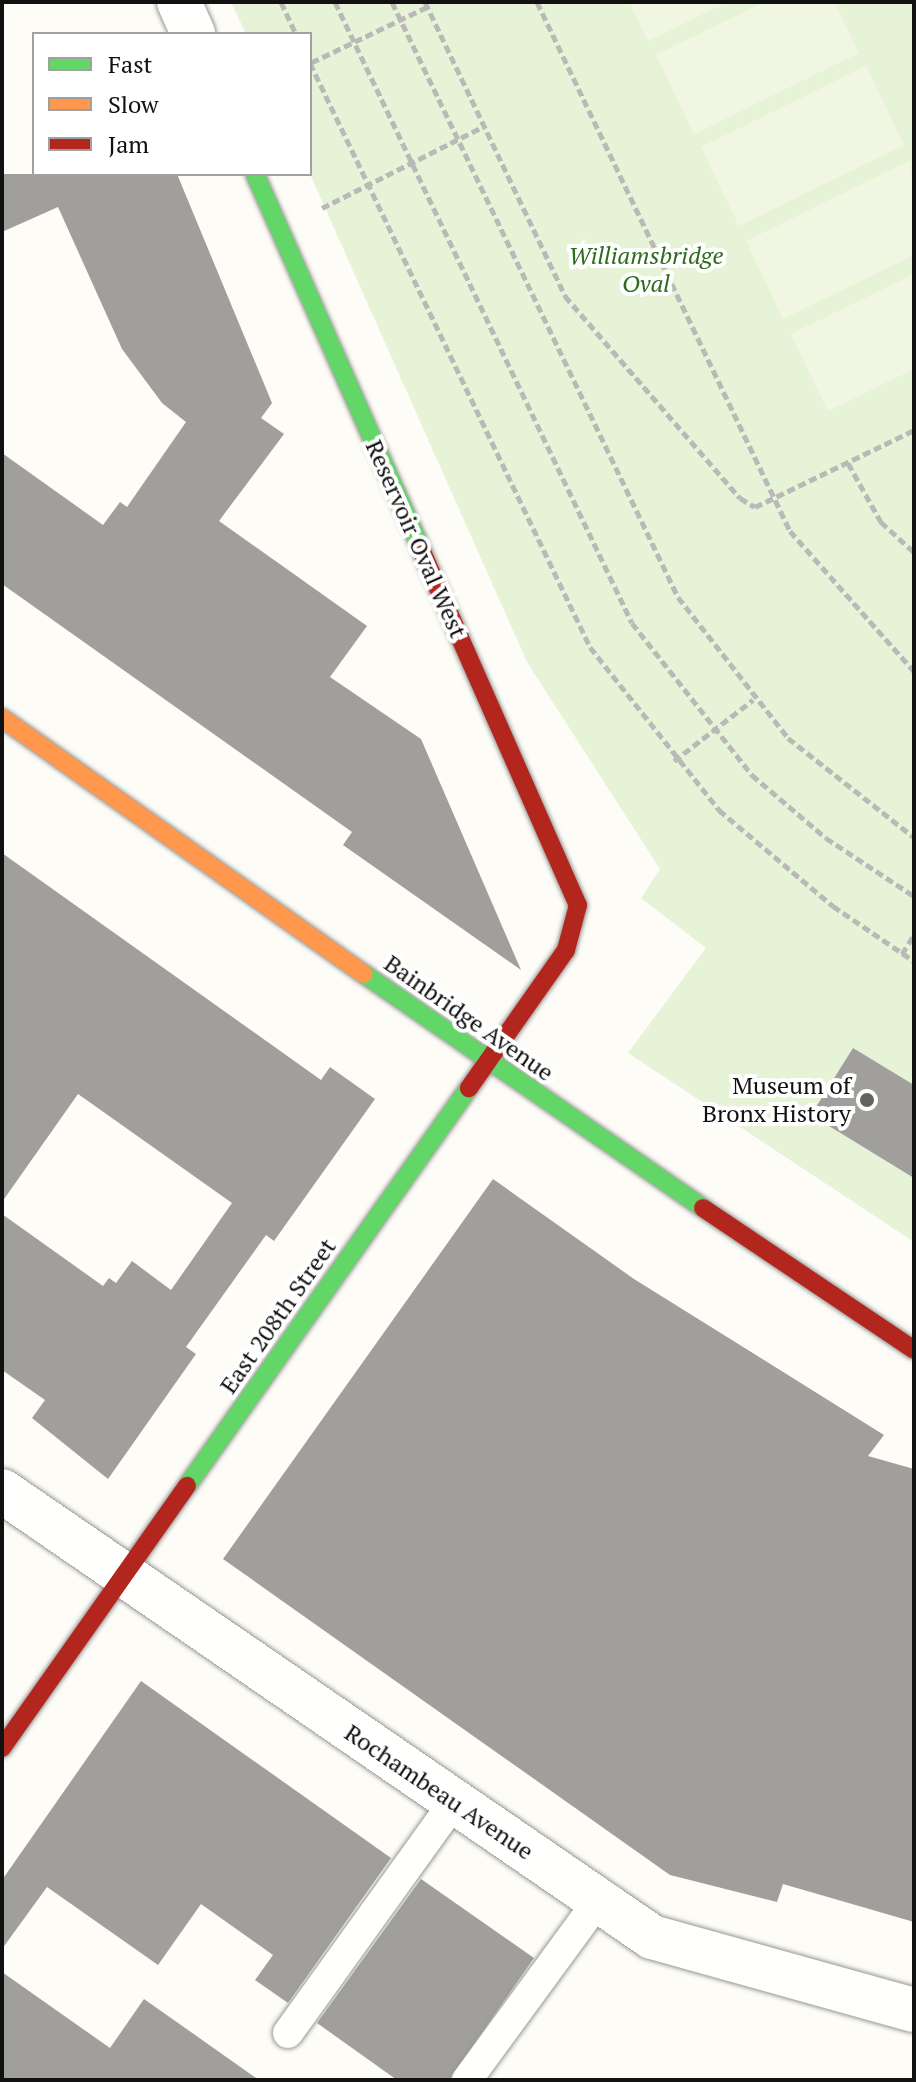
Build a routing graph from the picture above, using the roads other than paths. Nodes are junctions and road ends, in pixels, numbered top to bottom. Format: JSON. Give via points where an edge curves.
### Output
{"nodes":[{"id":1,"x":179,"y":2,"type":"edge"},
{"id":2,"x":192,"y":32,"type":"edge"},
{"id":3,"x":256,"y":176,"type":"edge"},
{"id":4,"x":2,"y":718,"type":"edge"},
{"id":5,"x":578,"y":905,"type":"joint"},
{"id":6,"x":488,"y":1062,"type":"junction"},
{"id":7,"x":914,"y":1350,"type":"edge"},
{"id":8,"x":2,"y":1491,"type":"edge"},
{"id":9,"x":123,"y":1577,"type":"junction"},
{"id":10,"x":2,"y":1748,"type":"edge"},
{"id":11,"x":454,"y":1802,"type":"junction"},
{"id":12,"x":598,"y":1901,"type":"junction"},
{"id":13,"x":914,"y":2010,"type":"edge"},
{"id":14,"x":288,"y":2033,"type":"dead end"},
{"id":15,"x":467,"y":2080,"type":"edge"}],
"edges":[{"from":1,"to":2,"type":"street"},
{"from":3,"to":5,"type":"street","name":"Reservoir Oval West"},
{"from":4,"to":6,"type":"street","name":"Bainbridge Avenue"},
{"from":5,"to":6,"type":"street","name":"East 208th Street","via":[[566,950]]},
{"from":6,"to":7,"type":"street","name":"Bainbridge Avenue"},
{"from":6,"to":9,"type":"street","name":"East 208th Street"},
{"from":8,"to":9,"type":"street","name":"Rochambeau Avenue"},
{"from":9,"to":10,"type":"street","name":"East 208th Street"},
{"from":9,"to":11,"type":"street","name":"Rochambeau Avenue"},
{"from":11,"to":12,"type":"street","name":"Rochambeau Avenue"},
{"from":11,"to":14,"type":"lane"},
{"from":12,"to":13,"type":"street","name":"Rochambeau Avenue","via":[[652,1937]]},
{"from":12,"to":15,"type":"lane"}]}
